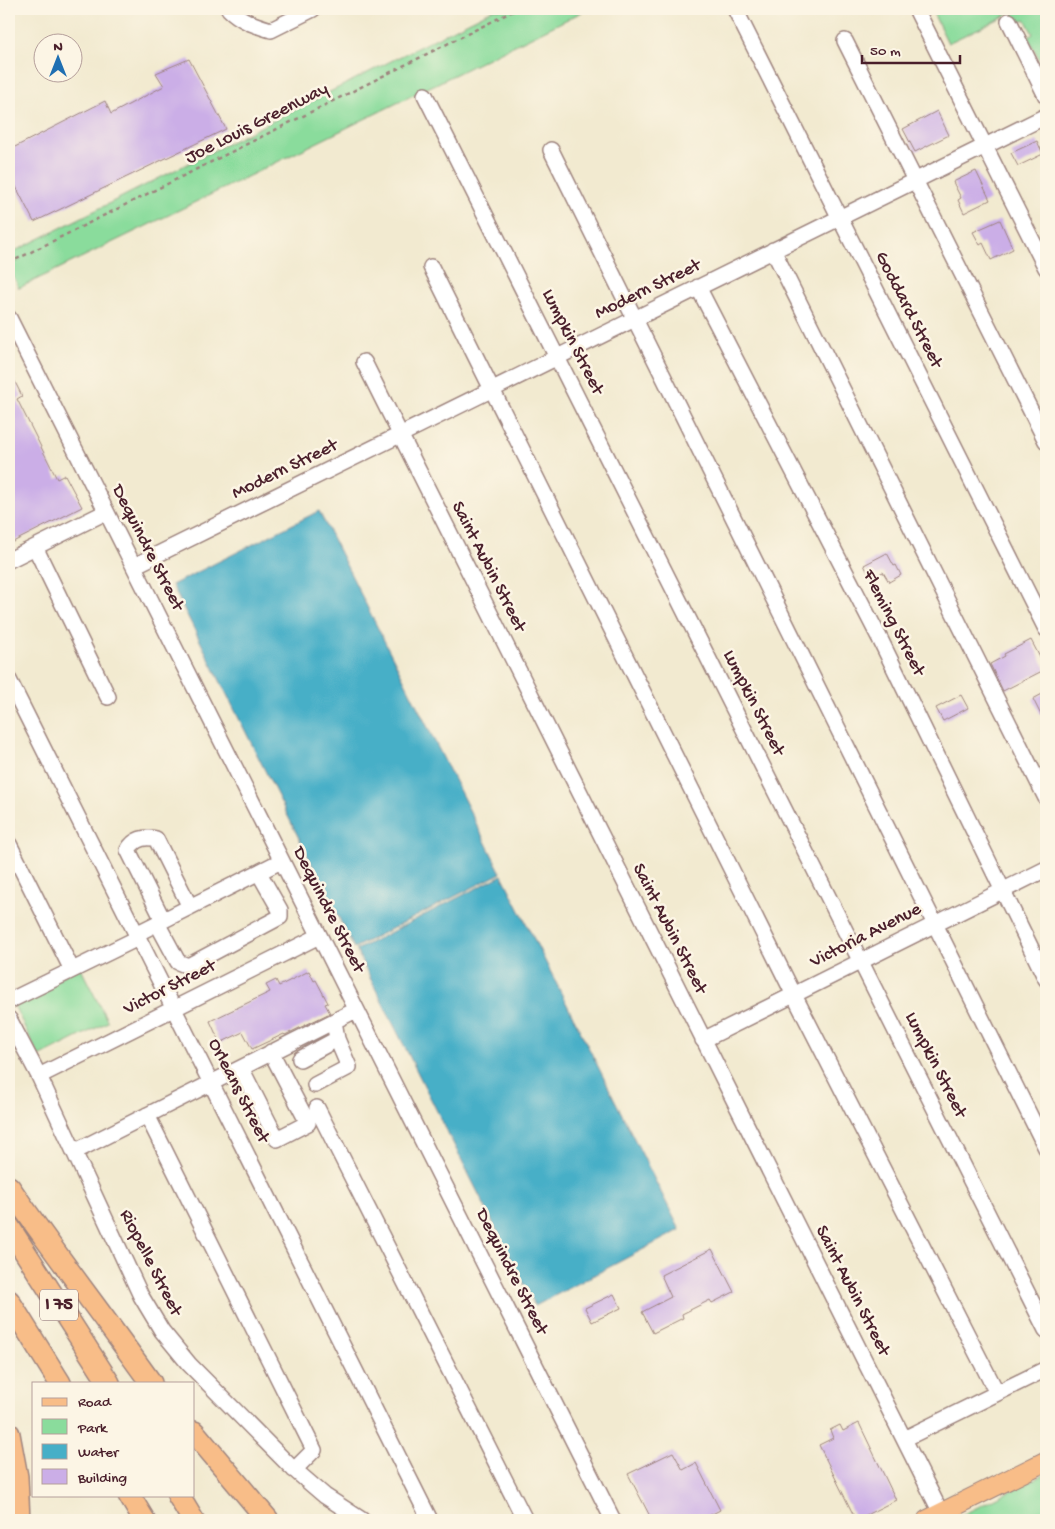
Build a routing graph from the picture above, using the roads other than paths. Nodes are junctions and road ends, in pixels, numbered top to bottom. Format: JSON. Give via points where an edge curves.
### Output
{"nodes":[{"id":1,"x":229,"y":9,"type":"edge"},
{"id":2,"x":313,"y":9,"type":"edge"},
{"id":3,"x":735,"y":9,"type":"edge"},
{"id":4,"x":916,"y":9,"type":"edge"},
{"id":5,"x":1009,"y":21,"type":"dead end"},
{"id":6,"x":845,"y":41,"type":"dead end"},
{"id":7,"x":425,"y":94,"type":"dead end"},
{"id":8,"x":1046,"y":96,"type":"edge"},
{"id":9,"x":1046,"y":116,"type":"edge"},
{"id":10,"x":985,"y":146,"type":"junction"},
{"id":11,"x":551,"y":150,"type":"dead end"},
{"id":12,"x":915,"y":180,"type":"junction"},
{"id":13,"x":839,"y":217,"type":"junction"},
{"id":14,"x":773,"y":250,"type":"junction"},
{"id":15,"x":431,"y":267,"type":"dead end"},
{"id":16,"x":1046,"y":268,"type":"edge"},
{"id":17,"x":698,"y":287,"type":"junction"},
{"id":18,"x":9,"y":318,"type":"edge"},
{"id":19,"x":635,"y":318,"type":"junction"},
{"id":20,"x":557,"y":357,"type":"junction"},
{"id":21,"x":364,"y":362,"type":"dead end"},
{"id":22,"x":492,"y":390,"type":"junction"},
{"id":23,"x":399,"y":436,"type":"junction"},
{"id":24,"x":1046,"y":441,"type":"edge"},
{"id":25,"x":106,"y":512,"type":"junction"},
{"id":26,"x":35,"y":547,"type":"junction"},
{"id":27,"x":9,"y":560,"type":"edge"},
{"id":28,"x":134,"y":566,"type":"junction"},
{"id":29,"x":1046,"y":629,"type":"edge"},
{"id":30,"x":9,"y":680,"type":"edge"},
{"id":31,"x":108,"y":696,"type":"dead end"},
{"id":32,"x":1046,"y":798,"type":"edge"},
{"id":33,"x":9,"y":844,"type":"edge"},
{"id":34,"x":281,"y":861,"type":"junction"},
{"id":35,"x":1046,"y":869,"type":"edge"},
{"id":36,"x":259,"y":872,"type":"junction"},
{"id":37,"x":1002,"y":891,"type":"junction"},
{"id":38,"x":190,"y":907,"type":"junction"},
{"id":39,"x":160,"y":922,"type":"junction"},
{"id":40,"x":935,"y":924,"type":"junction"},
{"id":41,"x":137,"y":936,"type":"junction"},
{"id":42,"x":319,"y":936,"type":"junction"},
{"id":43,"x":861,"y":961,"type":"junction"},
{"id":44,"x":72,"y":970,"type":"junction"},
{"id":45,"x":1046,"y":979,"type":"edge"},
{"id":46,"x":794,"y":995,"type":"junction"},
{"id":47,"x":9,"y":1001,"type":"edge"},
{"id":48,"x":174,"y":1009,"type":"junction"},
{"id":49,"x":356,"y":1010,"type":"junction"},
{"id":50,"x":9,"y":1019,"type":"edge"},
{"id":51,"x":334,"y":1021,"type":"junction"},
{"id":52,"x":337,"y":1039,"type":"junction"},
{"id":53,"x":703,"y":1040,"type":"junction"},
{"id":54,"x":272,"y":1052,"type":"junction"},
{"id":55,"x":300,"y":1059,"type":"dead end"},
{"id":56,"x":241,"y":1068,"type":"junction"},
{"id":57,"x":39,"y":1076,"type":"junction"},
{"id":58,"x":211,"y":1083,"type":"junction"},
{"id":59,"x":315,"y":1085,"type":"dead end"},
{"id":60,"x":317,"y":1108,"type":"dead end"},
{"id":61,"x":147,"y":1115,"type":"junction"},
{"id":62,"x":1046,"y":1148,"type":"edge"},
{"id":63,"x":74,"y":1152,"type":"junction"},
{"id":64,"x":9,"y":1187,"type":"edge"},
{"id":65,"x":9,"y":1227,"type":"edge"},
{"id":66,"x":9,"y":1301,"type":"edge"},
{"id":67,"x":1046,"y":1330,"type":"edge"},
{"id":68,"x":1046,"y":1369,"type":"edge"},
{"id":69,"x":59,"y":1382,"type":"edge"},
{"id":70,"x":108,"y":1382,"type":"edge"},
{"id":71,"x":150,"y":1382,"type":"edge"},
{"id":72,"x":998,"y":1393,"type":"junction"},
{"id":73,"x":195,"y":1433,"type":"edge"},
{"id":74,"x":9,"y":1434,"type":"edge"},
{"id":75,"x":904,"y":1439,"type":"junction"},
{"id":76,"x":195,"y":1447,"type":"edge"},
{"id":77,"x":1046,"y":1461,"type":"edge"},
{"id":78,"x":294,"y":1470,"type":"junction"},
{"id":79,"x":130,"y":1496,"type":"edge"},
{"id":80,"x":179,"y":1496,"type":"edge"},
{"id":81,"x":934,"y":1517,"type":"edge"},
{"id":82,"x":143,"y":1518,"type":"edge"},
{"id":83,"x":19,"y":1520,"type":"edge"},
{"id":84,"x":193,"y":1520,"type":"edge"},
{"id":85,"x":252,"y":1520,"type":"edge"},
{"id":86,"x":268,"y":1520,"type":"edge"},
{"id":87,"x":362,"y":1520,"type":"edge"},
{"id":88,"x":430,"y":1520,"type":"edge"},
{"id":89,"x":525,"y":1520,"type":"edge"},
{"id":90,"x":613,"y":1520,"type":"edge"}],
"edges":[{"from":1,"to":2,"type":"street","via":[[237,17],[271,30]]},
{"from":3,"to":13,"type":"street","name":"Goddard Street"},
{"from":4,"to":10,"type":"street"},
{"from":5,"to":8,"type":"street"},
{"from":6,"to":12,"type":"street"},
{"from":7,"to":20,"type":"street","name":"Lumpkin Street"},
{"from":9,"to":10,"type":"street","name":"Modern Street"},
{"from":10,"to":12,"type":"street","name":"Modern Street"},
{"from":10,"to":16,"type":"street"},
{"from":11,"to":19,"type":"street"},
{"from":12,"to":13,"type":"street","name":"Modern Street"},
{"from":12,"to":24,"type":"street"},
{"from":13,"to":14,"type":"street","name":"Modern Street"},
{"from":13,"to":29,"type":"street","name":"Goddard Street"},
{"from":14,"to":17,"type":"street","name":"Modern Street"},
{"from":14,"to":32,"type":"street"},
{"from":15,"to":22,"type":"street"},
{"from":17,"to":19,"type":"street","name":"Modern Street"},
{"from":17,"to":37,"type":"street","name":"Fleming Street","via":[[880,640]]},
{"from":18,"to":25,"type":"street","name":"Dequindre Street"},
{"from":19,"to":20,"type":"street","name":"Modern Street"},
{"from":19,"to":40,"type":"street"},
{"from":20,"to":22,"type":"street","name":"Modern Street"},
{"from":20,"to":43,"type":"street","name":"Lumpkin Street"},
{"from":21,"to":23,"type":"street","name":"Saint Aubin Street"},
{"from":22,"to":23,"type":"street","name":"Modern Street"},
{"from":22,"to":46,"type":"street"},
{"from":23,"to":28,"type":"street","name":"Modern Street"},
{"from":23,"to":53,"type":"street","name":"Saint Aubin Street"},
{"from":25,"to":26,"type":"street"},
{"from":25,"to":28,"type":"street","name":"Dequindre Street"},
{"from":26,"to":27,"type":"street"},
{"from":26,"to":31,"type":"street"},
{"from":28,"to":34,"type":"street","name":"Dequindre Street"},
{"from":30,"to":41,"type":"street","name":"Orleans Street"},
{"from":33,"to":44,"type":"street"},
{"from":34,"to":36,"type":"street"},
{"from":34,"to":42,"type":"street","name":"Dequindre Street"},
{"from":35,"to":37,"type":"street","name":"Victoria Avenue"},
{"from":36,"to":38,"type":"street"},
{"from":36,"to":39,"type":"street","via":[[280,910],[280,917],[188,966],[178,962]]},
{"from":37,"to":40,"type":"street","name":"Victoria Avenue"},
{"from":37,"to":45,"type":"street","name":"Fleming Street"},
{"from":38,"to":39,"type":"street"},
{"from":38,"to":39,"type":"street","via":[[156,839],[145,837],[128,850]]},
{"from":39,"to":41,"type":"street"},
{"from":40,"to":43,"type":"street","name":"Victoria Avenue"},
{"from":40,"to":62,"type":"street"},
{"from":41,"to":44,"type":"street"},
{"from":41,"to":48,"type":"street","name":"Orleans Street"},
{"from":42,"to":48,"type":"street","name":"Victor Street"},
{"from":42,"to":49,"type":"street","name":"Dequindre Street"},
{"from":43,"to":46,"type":"street","name":"Victoria Avenue"},
{"from":43,"to":67,"type":"street","name":"Lumpkin Street"},
{"from":44,"to":47,"type":"street"},
{"from":46,"to":53,"type":"street","name":"Victoria Avenue"},
{"from":46,"to":72,"type":"street"},
{"from":48,"to":57,"type":"street","name":"Victor Street"},
{"from":48,"to":58,"type":"street","name":"Orleans Street"},
{"from":49,"to":51,"type":"street"},
{"from":49,"to":90,"type":"street","name":"Dequindre Street"},
{"from":50,"to":57,"type":"street","name":"Riopelle Street"},
{"from":51,"to":52,"type":"street"},
{"from":51,"to":54,"type":"street"},
{"from":52,"to":55,"type":"street"},
{"from":52,"to":59,"type":"street","via":[[349,1067]]},
{"from":53,"to":75,"type":"street","name":"Saint Aubin Street"},
{"from":54,"to":56,"type":"street"},
{"from":54,"to":56,"type":"street","via":[[308,1123],[277,1139]]},
{"from":56,"to":58,"type":"street"},
{"from":57,"to":63,"type":"street","name":"Riopelle Street"},
{"from":58,"to":61,"type":"street"},
{"from":58,"to":88,"type":"street","name":"Orleans Street"},
{"from":60,"to":89,"type":"street"},
{"from":61,"to":63,"type":"street"},
{"from":61,"to":78,"type":"street","via":[[314,1450]]},
{"from":63,"to":78,"type":"street","name":"Riopelle Street","via":[[141,1296],[162,1331],[189,1364]]},
{"from":64,"to":71,"type":"highway"},
{"from":65,"to":70,"type":"highway","number":"I 75"},
{"from":66,"to":69,"type":"highway","number":"I 75"},
{"from":68,"to":72,"type":"street"},
{"from":72,"to":75,"type":"street"},
{"from":73,"to":86,"type":"highway"},
{"from":74,"to":83,"type":"highway","via":[[17,1477]]},
{"from":75,"to":81,"type":"street","name":"Saint Aubin Street"},
{"from":76,"to":85,"type":"highway"},
{"from":77,"to":81,"type":"main road"},
{"from":78,"to":87,"type":"street","name":"Riopelle Street","via":[[325,1496]]},
{"from":79,"to":82,"type":"highway"},
{"from":80,"to":84,"type":"highway"}]}
